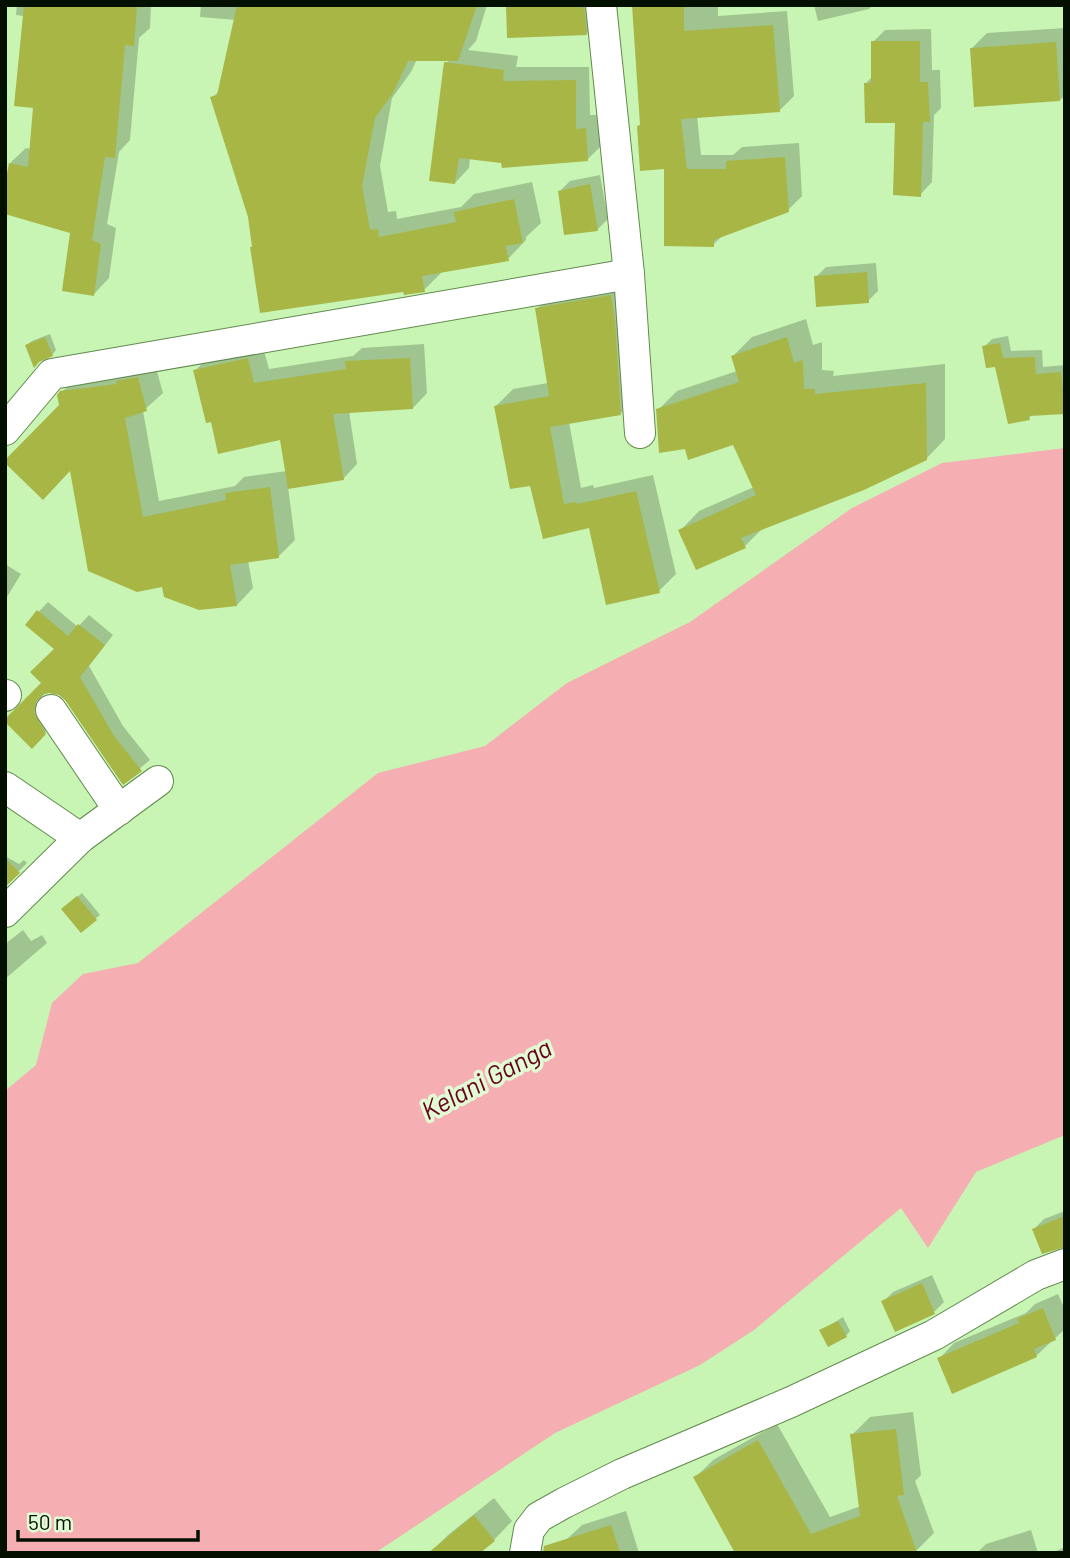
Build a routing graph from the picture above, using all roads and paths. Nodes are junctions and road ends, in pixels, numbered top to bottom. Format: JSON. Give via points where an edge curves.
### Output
{"nodes":[{"id":1,"x":601,"y":5,"type":"edge"},
{"id":2,"x":629,"y":274,"type":"junction"},
{"id":3,"x":5,"y":430,"type":"edge"},
{"id":4,"x":640,"y":433,"type":"dead end"},
{"id":5,"x":51,"y":710,"type":"dead end"},
{"id":6,"x":158,"y":781,"type":"dead end"},
{"id":7,"x":5,"y":787,"type":"edge"},
{"id":8,"x":119,"y":810,"type":"junction"},
{"id":9,"x":80,"y":838,"type":"junction"},
{"id":10,"x":5,"y":912,"type":"edge"},
{"id":11,"x":1065,"y":1264,"type":"edge"},
{"id":12,"x":525,"y":1553,"type":"edge"}],
"edges":[{"from":1,"to":2,"type":"street"},
{"from":2,"to":3,"type":"street","via":[[52,374]]},
{"from":2,"to":4,"type":"street"},
{"from":5,"to":8,"type":"street"},
{"from":6,"to":8,"type":"street"},
{"from":7,"to":9,"type":"street"},
{"from":8,"to":9,"type":"street"},
{"from":9,"to":10,"type":"street"},
{"from":11,"to":12,"type":"street","via":[[1036,1275],[934,1335],[564,1503],[539,1517],[529,1530]]}]}
